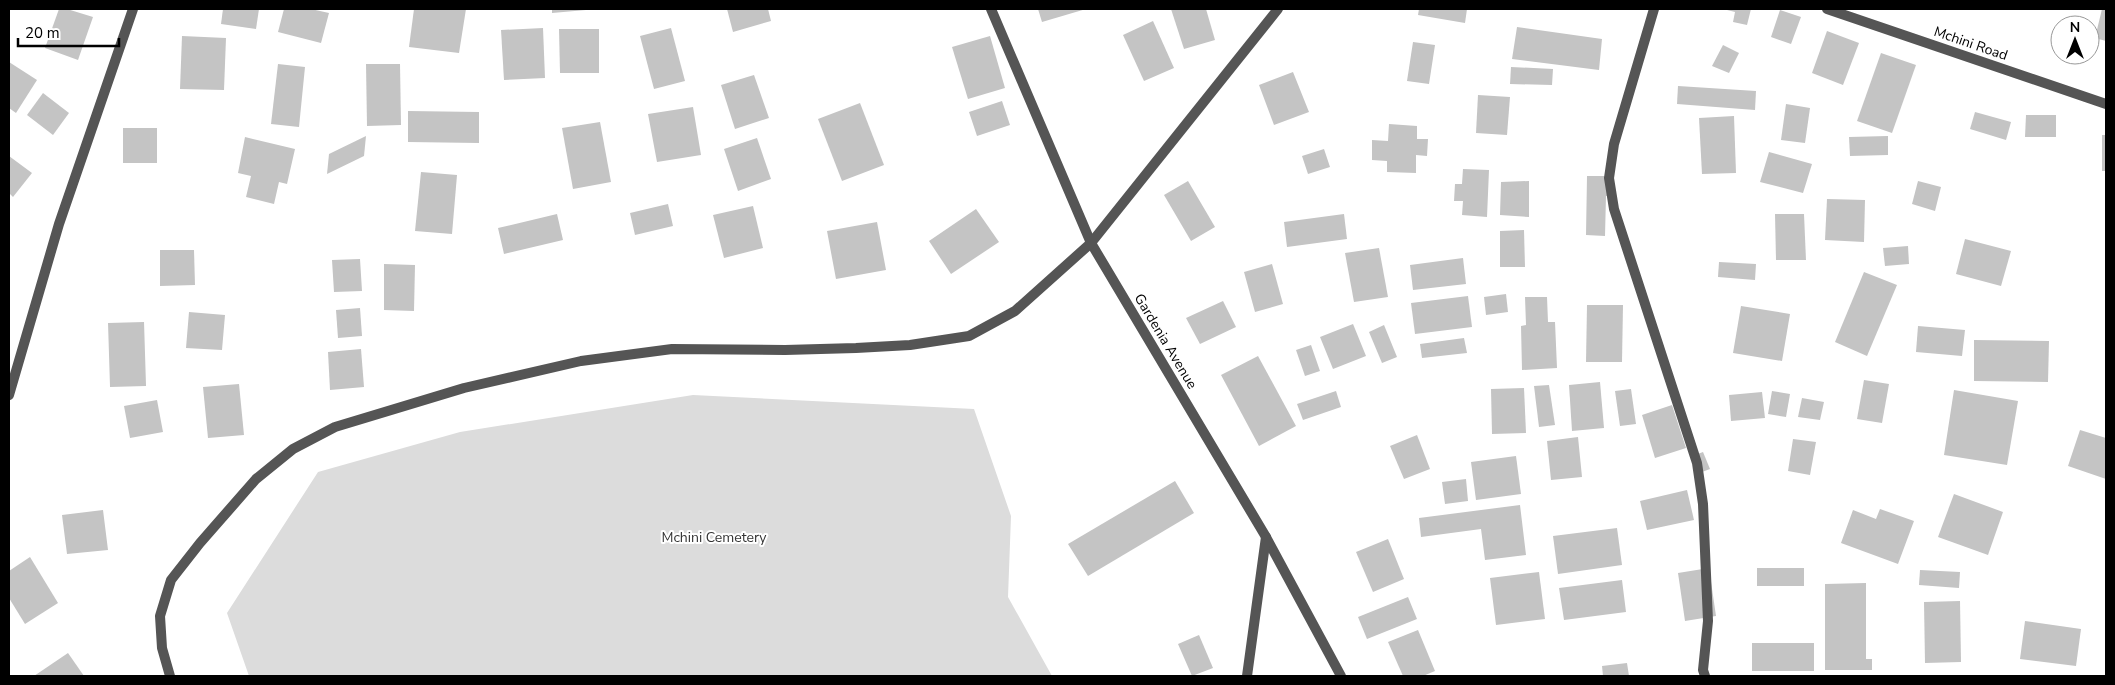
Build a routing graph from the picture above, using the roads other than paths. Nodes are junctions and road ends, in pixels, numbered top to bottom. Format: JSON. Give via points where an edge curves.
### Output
{"nodes":[{"id":1,"x":133,"y":9,"type":"edge"},
{"id":2,"x":991,"y":9,"type":"edge"},
{"id":3,"x":1278,"y":9,"type":"edge"},
{"id":4,"x":1654,"y":9,"type":"edge"},
{"id":5,"x":1827,"y":9,"type":"edge"},
{"id":6,"x":2106,"y":104,"type":"edge"},
{"id":7,"x":1091,"y":243,"type":"junction"},
{"id":8,"x":9,"y":395,"type":"edge"},
{"id":9,"x":1266,"y":537,"type":"junction"},
{"id":10,"x":170,"y":676,"type":"edge"},
{"id":11,"x":1247,"y":676,"type":"edge"},
{"id":12,"x":1341,"y":676,"type":"edge"},
{"id":13,"x":1705,"y":676,"type":"edge"}],
"edges":[{"from":1,"to":8,"type":"street","via":[[59,224]]},
{"from":2,"to":7,"type":"street","name":"Gardenia Avenue"},
{"from":3,"to":7,"type":"street"},
{"from":4,"to":13,"type":"street","via":[[1614,144],[1609,178],[1614,209],[1698,463],[1708,621]]},
{"from":5,"to":6,"type":"street","name":"Mchini Road"},
{"from":7,"to":9,"type":"street","name":"Gardenia Avenue"},
{"from":7,"to":10,"type":"street","via":[[1015,311],[969,336],[910,345],[856,348],[672,349],[581,361],[464,388],[335,427],[292,449],[256,480],[171,580],[160,616],[162,648]]},
{"from":9,"to":11,"type":"street"},
{"from":9,"to":12,"type":"street","name":"Gardenia Avenue"}]}
